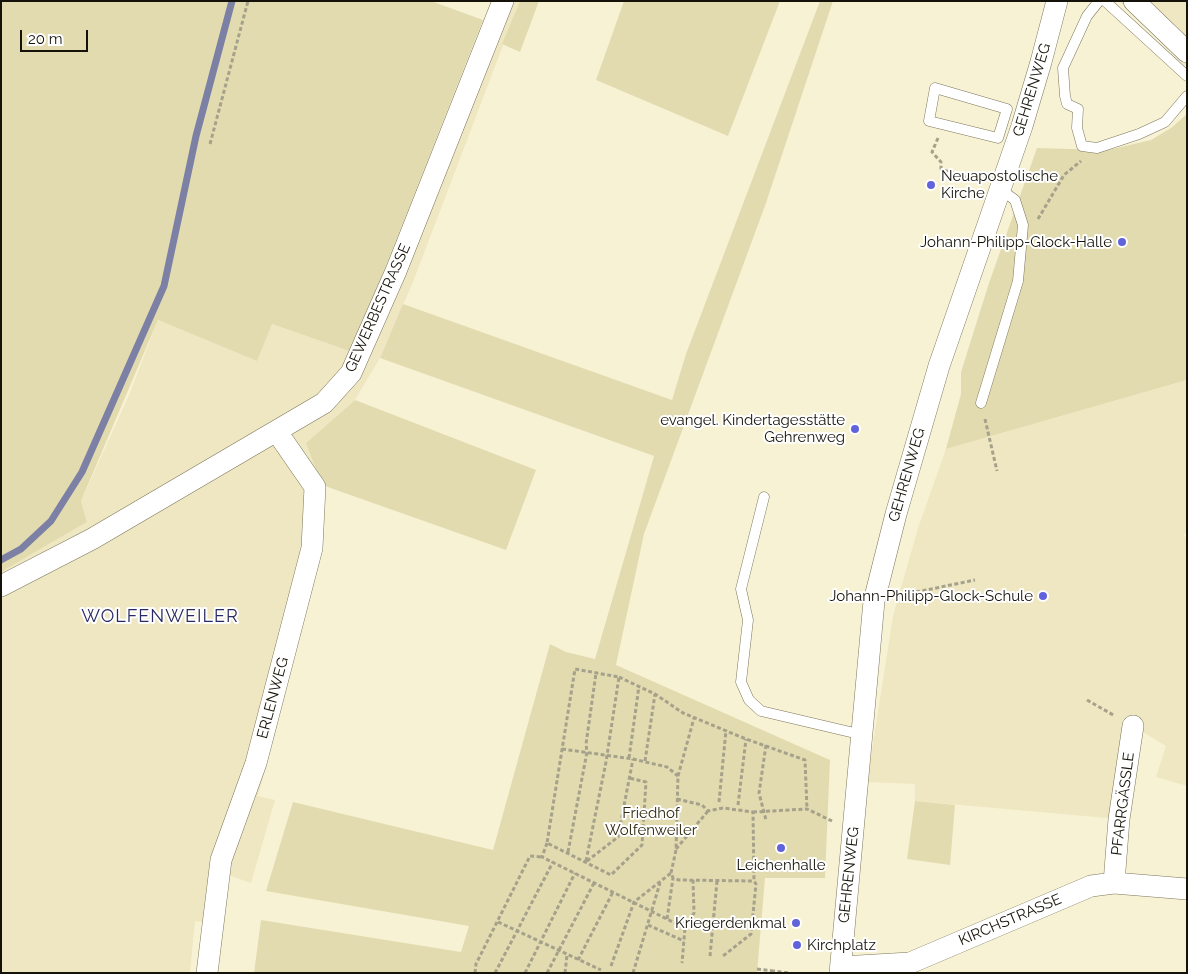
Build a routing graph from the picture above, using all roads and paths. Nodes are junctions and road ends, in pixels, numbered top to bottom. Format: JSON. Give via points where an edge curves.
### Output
{"nodes":[{"id":1,"x":248,"y":1,"type":"edge"},
{"id":2,"x":503,"y":1,"type":"edge"},
{"id":3,"x":1057,"y":1,"type":"edge"},
{"id":4,"x":1098,"y":1,"type":"edge"},
{"id":5,"x":1105,"y":1,"type":"edge"},
{"id":6,"x":1134,"y":1,"type":"edge"},
{"id":7,"x":1187,"y":52,"type":"edge"},
{"id":8,"x":1187,"y":76,"type":"edge"},
{"id":9,"x":1187,"y":96,"type":"edge"},
{"id":10,"x":943,"y":124,"type":"junction"},
{"id":11,"x":210,"y":144,"type":"dead end"},
{"id":12,"x":1097,"y":148,"type":"junction"},
{"id":13,"x":1000,"y":189,"type":"junction"},
{"id":14,"x":1024,"y":226,"type":"junction"},
{"id":15,"x":981,"y":403,"type":"joint"},
{"id":16,"x":277,"y":432,"type":"junction"},
{"id":17,"x":998,"y":472,"type":"dead end"},
{"id":18,"x":764,"y":497,"type":"dead end"},
{"id":19,"x":975,"y":580,"type":"dead end"},
{"id":20,"x":1,"y":586,"type":"edge"},
{"id":21,"x":874,"y":601,"type":"junction"},
{"id":22,"x":596,"y":673,"type":"junction"},
{"id":23,"x":619,"y":677,"type":"junction"},
{"id":24,"x":639,"y":686,"type":"junction"},
{"id":25,"x":655,"y":694,"type":"junction"},
{"id":26,"x":1087,"y":700,"type":"dead end"},
{"id":27,"x":694,"y":718,"type":"junction"},
{"id":28,"x":1133,"y":726,"type":"joint"},
{"id":29,"x":726,"y":730,"type":"junction"},
{"id":30,"x":863,"y":735,"type":"junction"},
{"id":31,"x":746,"y":739,"type":"junction"},
{"id":32,"x":766,"y":745,"type":"junction"},
{"id":33,"x":562,"y":749,"type":"junction"},
{"id":34,"x":587,"y":752,"type":"junction"},
{"id":35,"x":607,"y":755,"type":"junction"},
{"id":36,"x":631,"y":758,"type":"junction"},
{"id":37,"x":645,"y":761,"type":"junction"},
{"id":38,"x":678,"y":776,"type":"junction"},
{"id":39,"x":629,"y":778,"type":"junction"},
{"id":40,"x":677,"y":799,"type":"junction"},
{"id":41,"x":719,"y":802,"type":"dead end"},
{"id":42,"x":738,"y":805,"type":"dead end"},
{"id":43,"x":708,"y":812,"type":"junction"},
{"id":44,"x":753,"y":812,"type":"junction"},
{"id":45,"x":764,"y":812,"type":"junction"},
{"id":46,"x":766,"y":820,"type":"dead end"},
{"id":47,"x":547,"y":843,"type":"junction"},
{"id":48,"x":676,"y":850,"type":"junction"},
{"id":49,"x":568,"y":852,"type":"junction"},
{"id":50,"x":542,"y":857,"type":"junction"},
{"id":51,"x":586,"y":861,"type":"junction"},
{"id":52,"x":553,"y":862,"type":"junction"},
{"id":53,"x":575,"y":873,"type":"junction"},
{"id":54,"x":671,"y":873,"type":"junction"},
{"id":55,"x":673,"y":878,"type":"junction"},
{"id":56,"x":693,"y":880,"type":"junction"},
{"id":57,"x":717,"y":881,"type":"junction"},
{"id":58,"x":754,"y":881,"type":"junction"},
{"id":59,"x":661,"y":882,"type":"junction"},
{"id":60,"x":594,"y":883,"type":"junction"},
{"id":61,"x":1114,"y":883,"type":"junction"},
{"id":62,"x":1187,"y":890,"type":"edge"},
{"id":63,"x":613,"y":892,"type":"junction"},
{"id":64,"x":634,"y":902,"type":"junction"},
{"id":65,"x":652,"y":911,"type":"junction"},
{"id":66,"x":667,"y":919,"type":"junction"},
{"id":67,"x":498,"y":922,"type":"junction"},
{"id":68,"x":648,"y":925,"type":"junction"},
{"id":69,"x":686,"y":928,"type":"junction"},
{"id":70,"x":516,"y":931,"type":"junction"},
{"id":71,"x":684,"y":941,"type":"junction"},
{"id":72,"x":541,"y":943,"type":"junction"},
{"id":73,"x":558,"y":950,"type":"junction"},
{"id":74,"x":567,"y":955,"type":"junction"},
{"id":75,"x":710,"y":956,"type":"dead end"},
{"id":76,"x":723,"y":956,"type":"dead end"},
{"id":77,"x":578,"y":960,"type":"junction"},
{"id":78,"x":682,"y":963,"type":"dead end"},
{"id":79,"x":611,"y":966,"type":"dead end"},
{"id":80,"x":757,"y":969,"type":"dead end"},
{"id":81,"x":601,"y":970,"type":"dead end"},
{"id":82,"x":840,"y":970,"type":"edge"},
{"id":83,"x":773,"y":972,"type":"edge"},
{"id":84,"x":207,"y":973,"type":"edge"},
{"id":85,"x":475,"y":973,"type":"edge"},
{"id":86,"x":496,"y":973,"type":"edge"},
{"id":87,"x":525,"y":973,"type":"edge"},
{"id":88,"x":548,"y":973,"type":"edge"},
{"id":89,"x":565,"y":973,"type":"edge"},
{"id":90,"x":633,"y":973,"type":"edge"},
{"id":91,"x":789,"y":973,"type":"edge"}],
"edges":[{"from":1,"to":11,"type":"path"},
{"from":2,"to":16,"type":"street","name":"GEWERBESTRASSE","via":[[396,271],[351,373],[324,403]]},
{"from":3,"to":13,"type":"street","name":"GEHRENWEG","via":[[1042,62]]},
{"from":4,"to":12,"type":"lane","via":[[1087,16],[1063,68],[1064,96],[1067,104],[1078,109],[1077,128],[1082,146]]},
{"from":5,"to":8,"type":"lane"},
{"from":6,"to":7,"type":"street"},
{"from":9,"to":12,"type":"lane","via":[[1164,122]]},
{"from":10,"to":10,"type":"lane","via":[[998,138],[1007,109],[935,88],[929,121]]},
{"from":10,"to":13,"type":"path","via":[[932,152],[941,162],[940,169]]},
{"from":12,"to":14,"type":"path","via":[[1064,175],[1038,219]]},
{"from":13,"to":14,"type":"lane","via":[[1015,200]]},
{"from":13,"to":21,"type":"street","name":"GEHRENWEG","via":[[938,366]]},
{"from":14,"to":15,"type":"lane","via":[[1018,281]]},
{"from":15,"to":17,"type":"path"},
{"from":16,"to":20,"type":"street","name":"GEWERBESTRASSE","via":[[92,539]]},
{"from":16,"to":84,"type":"street","name":"ERLENWEG","via":[[315,487],[312,548],[256,763],[221,860]]},
{"from":18,"to":30,"type":"lane","via":[[741,589],[748,620],[741,682],[749,700],[761,711]]},
{"from":19,"to":21,"type":"path"},
{"from":21,"to":30,"type":"street","name":"GEHRENWEG"},
{"from":22,"to":23,"type":"path"},
{"from":22,"to":33,"type":"path","via":[[575,669]]},
{"from":22,"to":34,"type":"path"},
{"from":23,"to":24,"type":"path"},
{"from":23,"to":35,"type":"path"},
{"from":24,"to":25,"type":"path"},
{"from":24,"to":36,"type":"path"},
{"from":25,"to":27,"type":"path"},
{"from":25,"to":37,"type":"path"},
{"from":26,"to":28,"type":"path"},
{"from":27,"to":29,"type":"path"},
{"from":27,"to":38,"type":"path"},
{"from":28,"to":61,"type":"street","name":"PFARRGÄSSLE","via":[[1119,819]]},
{"from":29,"to":31,"type":"path"},
{"from":29,"to":41,"type":"path"},
{"from":30,"to":82,"type":"street","name":"GEHRENWEG"},
{"from":31,"to":32,"type":"path"},
{"from":31,"to":42,"type":"path"},
{"from":32,"to":45,"type":"path","via":[[759,793]]},
{"from":32,"to":45,"type":"path","via":[[805,760],[807,809]]},
{"from":33,"to":34,"type":"path"},
{"from":33,"to":47,"type":"path"},
{"from":34,"to":35,"type":"path"},
{"from":34,"to":49,"type":"path"},
{"from":35,"to":36,"type":"path"},
{"from":35,"to":51,"type":"path"},
{"from":36,"to":37,"type":"path"},
{"from":36,"to":39,"type":"path"},
{"from":37,"to":38,"type":"path","via":[[667,767]]},
{"from":38,"to":40,"type":"path"},
{"from":39,"to":51,"type":"path","via":[[618,837]]},
{"from":39,"to":51,"type":"path","via":[[646,782],[642,845],[611,875]]},
{"from":40,"to":43,"type":"path","via":[[702,805]]},
{"from":40,"to":48,"type":"path"},
{"from":43,"to":44,"type":"path","via":[[723,808]]},
{"from":43,"to":48,"type":"path"},
{"from":44,"to":45,"type":"path"},
{"from":44,"to":58,"type":"path"},
{"from":45,"to":46,"type":"path"},
{"from":47,"to":49,"type":"path"},
{"from":47,"to":50,"type":"path"},
{"from":48,"to":54,"type":"path"},
{"from":49,"to":51,"type":"path"},
{"from":50,"to":52,"type":"path"},
{"from":50,"to":67,"type":"path","via":[[530,856]]},
{"from":52,"to":53,"type":"path"},
{"from":52,"to":70,"type":"path"},
{"from":53,"to":60,"type":"path"},
{"from":53,"to":72,"type":"path"},
{"from":54,"to":55,"type":"path"},
{"from":54,"to":59,"type":"path"},
{"from":55,"to":56,"type":"path"},
{"from":55,"to":66,"type":"path"},
{"from":56,"to":57,"type":"path"},
{"from":56,"to":69,"type":"path","via":[[694,913]]},
{"from":57,"to":58,"type":"path"},
{"from":57,"to":75,"type":"path"},
{"from":58,"to":76,"type":"path","via":[[751,934]]},
{"from":59,"to":64,"type":"path"},
{"from":59,"to":65,"type":"path"},
{"from":60,"to":63,"type":"path"},
{"from":60,"to":73,"type":"path"},
{"from":61,"to":62,"type":"street","name":"KIRCHSTRASSE"},
{"from":61,"to":82,"type":"street","name":"KIRCHSTRASSE","via":[[1091,886],[910,963]]},
{"from":63,"to":64,"type":"path"},
{"from":63,"to":77,"type":"path"},
{"from":64,"to":65,"type":"path"},
{"from":64,"to":79,"type":"path"},
{"from":65,"to":66,"type":"path"},
{"from":65,"to":68,"type":"path"},
{"from":66,"to":69,"type":"path"},
{"from":67,"to":70,"type":"path"},
{"from":67,"to":85,"type":"path","via":[[476,964]]},
{"from":68,"to":71,"type":"path"},
{"from":68,"to":90,"type":"path"},
{"from":69,"to":71,"type":"path"},
{"from":70,"to":72,"type":"path"},
{"from":70,"to":86,"type":"path"},
{"from":71,"to":78,"type":"path"},
{"from":72,"to":73,"type":"path"},
{"from":72,"to":87,"type":"path"},
{"from":73,"to":74,"type":"path"},
{"from":73,"to":88,"type":"path"},
{"from":74,"to":77,"type":"path"},
{"from":74,"to":89,"type":"path"},
{"from":77,"to":81,"type":"path"},
{"from":80,"to":83,"type":"path"},
{"from":83,"to":91,"type":"path"}]}
